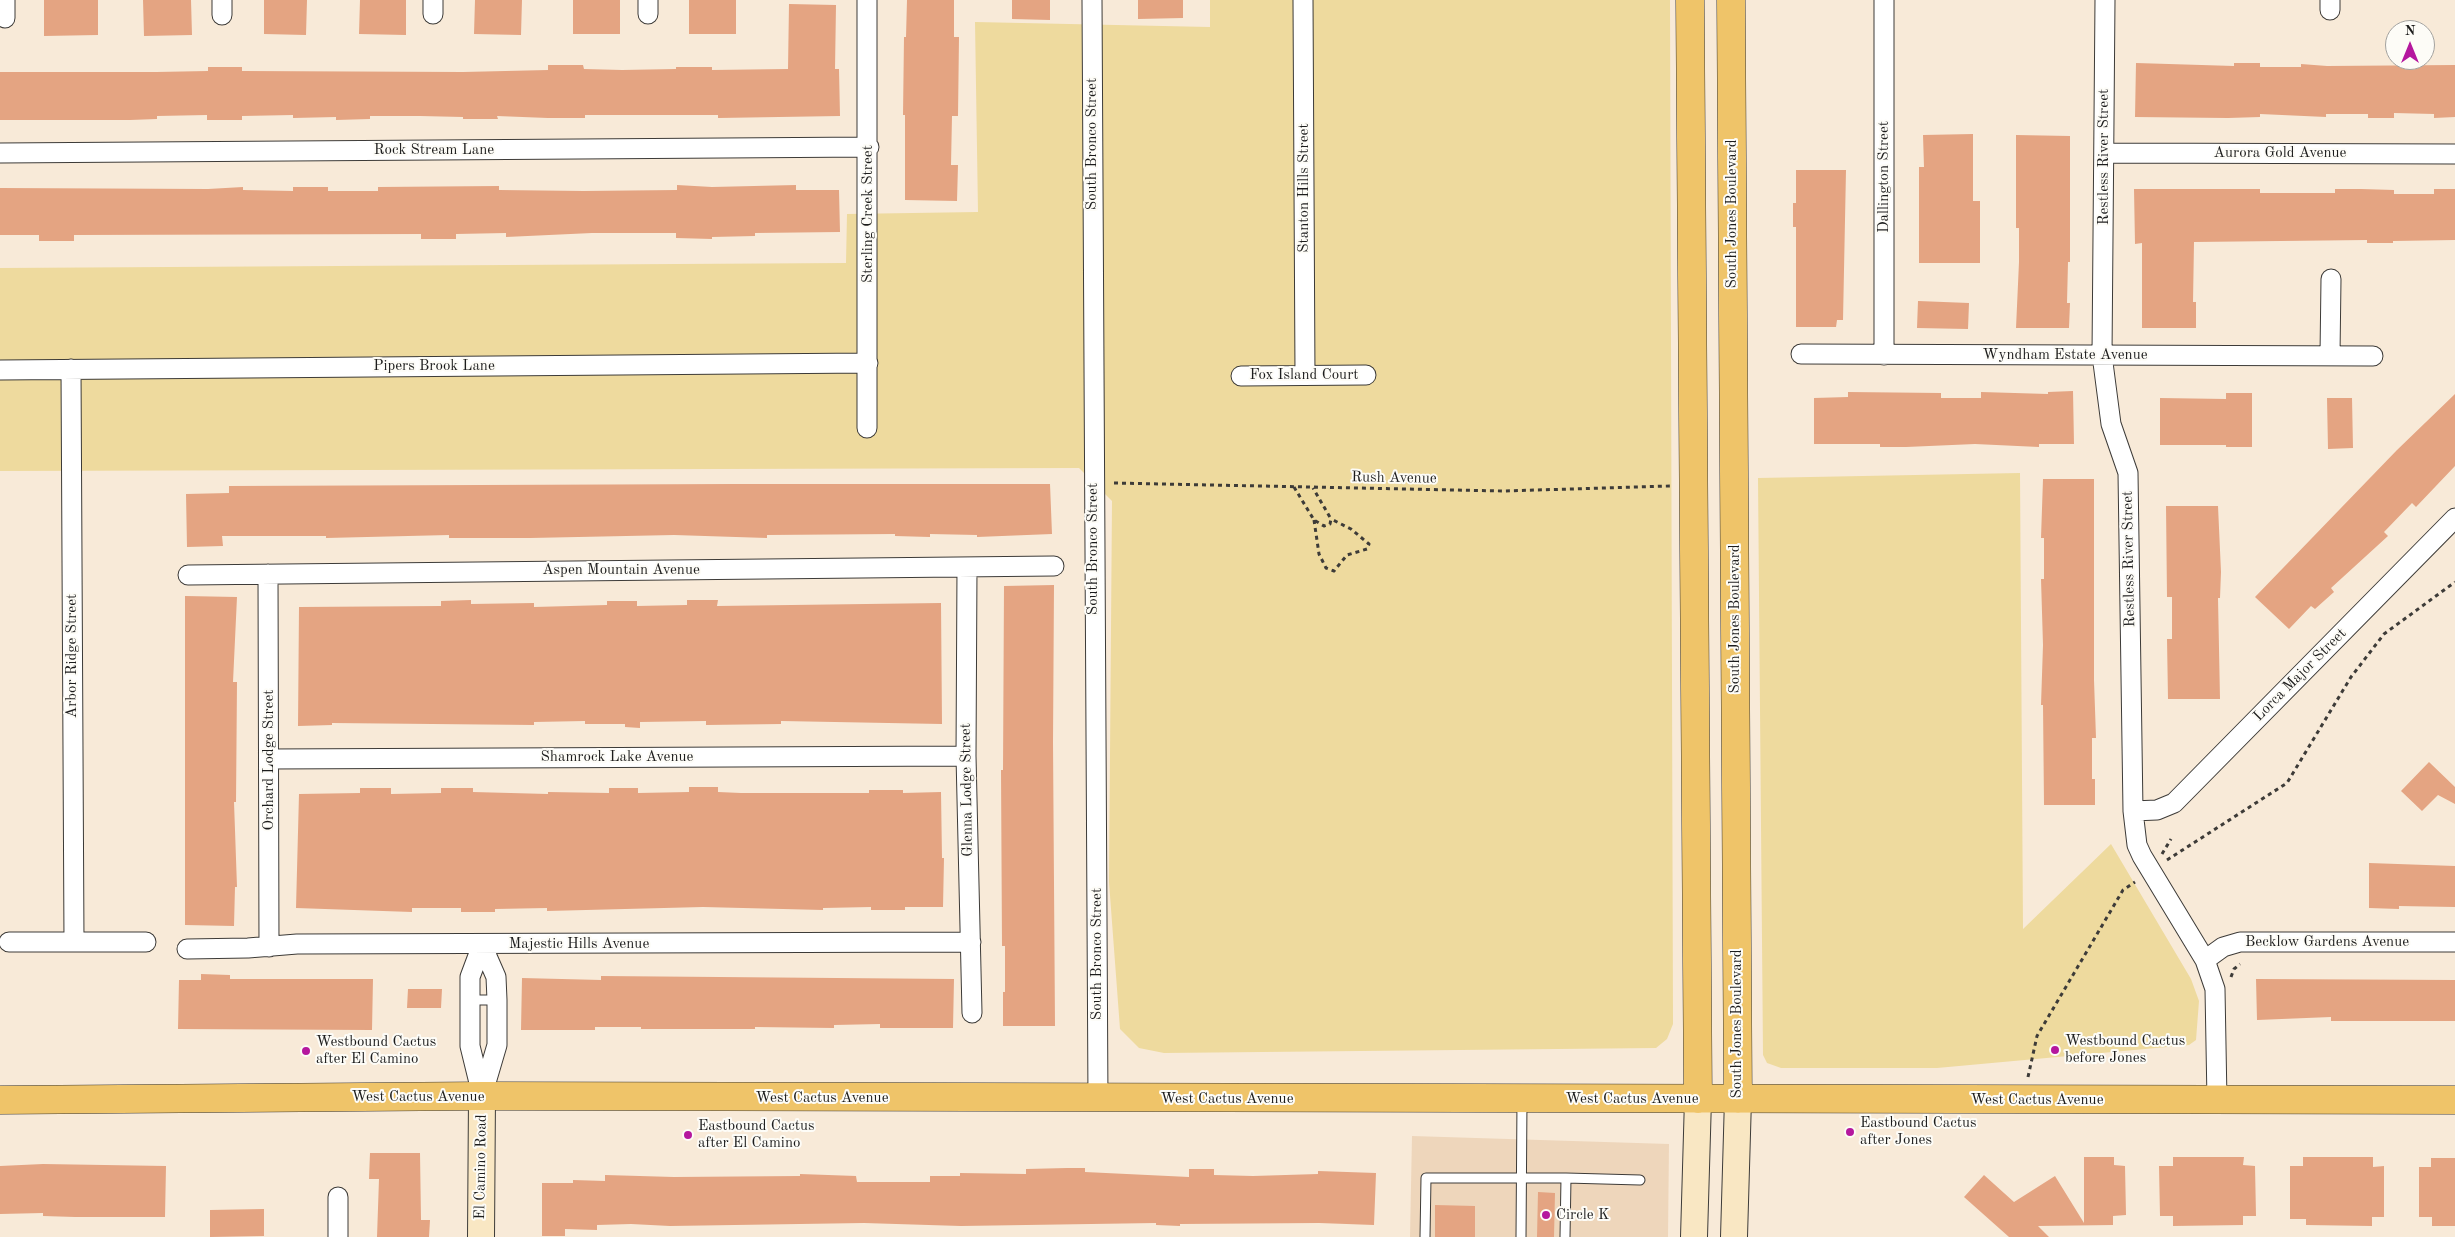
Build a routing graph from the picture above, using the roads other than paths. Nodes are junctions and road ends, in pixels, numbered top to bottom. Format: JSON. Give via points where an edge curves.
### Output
{"nodes":[{"id":1,"x":868,"y":0,"type":"edge"},
{"id":2,"x":1092,"y":0,"type":"edge"},
{"id":3,"x":1303,"y":0,"type":"edge"},
{"id":4,"x":1690,"y":0,"type":"edge"},
{"id":5,"x":1731,"y":0,"type":"edge"},
{"id":6,"x":1884,"y":0,"type":"edge"},
{"id":7,"x":2105,"y":0,"type":"edge"},
{"id":8,"x":869,"y":146,"type":"junction"},
{"id":9,"x":0,"y":153,"type":"edge"},
{"id":10,"x":2105,"y":153,"type":"junction"},
{"id":11,"x":2455,"y":154,"type":"edge"},
{"id":12,"x":2331,"y":279,"type":"dead end"},
{"id":13,"x":1801,"y":354,"type":"dead end"},
{"id":14,"x":1884,"y":355,"type":"junction"},
{"id":15,"x":2102,"y":355,"type":"junction"},
{"id":16,"x":2330,"y":355,"type":"junction"},
{"id":17,"x":2373,"y":356,"type":"dead end"},
{"id":18,"x":868,"y":363,"type":"junction"},
{"id":19,"x":70,"y":369,"type":"junction"},
{"id":20,"x":0,"y":370,"type":"edge"},
{"id":21,"x":1305,"y":375,"type":"junction"},
{"id":22,"x":1366,"y":375,"type":"dead end"},
{"id":23,"x":1241,"y":376,"type":"dead end"},
{"id":24,"x":867,"y":428,"type":"dead end"},
{"id":25,"x":2455,"y":518,"type":"edge"},
{"id":26,"x":1054,"y":566,"type":"dead end"},
{"id":27,"x":967,"y":568,"type":"junction"},
{"id":28,"x":268,"y":574,"type":"junction"},
{"id":29,"x":188,"y":575,"type":"dead end"},
{"id":30,"x":966,"y":756,"type":"junction"},
{"id":31,"x":269,"y":759,"type":"junction"},
{"id":32,"x":2133,"y":811,"type":"junction"},
{"id":33,"x":9,"y":942,"type":"dead end"},
{"id":34,"x":74,"y":942,"type":"junction"},
{"id":35,"x":146,"y":942,"type":"dead end"},
{"id":36,"x":970,"y":942,"type":"junction"},
{"id":37,"x":2455,"y":942,"type":"edge"},
{"id":38,"x":482,"y":944,"type":"junction"},
{"id":39,"x":269,"y":947,"type":"junction"},
{"id":40,"x":187,"y":949,"type":"dead end"},
{"id":41,"x":2205,"y":960,"type":"junction"},
{"id":42,"x":470,"y":1000,"type":"junction"},
{"id":43,"x":497,"y":1000,"type":"junction"},
{"id":44,"x":972,"y":1013,"type":"dead end"},
{"id":45,"x":482,"y":1096,"type":"junction"},
{"id":46,"x":1098,"y":1099,"type":"junction"},
{"id":47,"x":1698,"y":1099,"type":"junction"},
{"id":48,"x":1738,"y":1099,"type":"junction"},
{"id":49,"x":0,"y":1100,"type":"edge"},
{"id":50,"x":1522,"y":1100,"type":"junction"},
{"id":51,"x":2217,"y":1100,"type":"junction"},
{"id":52,"x":2455,"y":1100,"type":"edge"},
{"id":53,"x":1522,"y":1178,"type":"junction"},
{"id":54,"x":1566,"y":1178,"type":"junction"},
{"id":55,"x":1640,"y":1180,"type":"dead end"},
{"id":56,"x":338,"y":1196,"type":"dead end"},
{"id":57,"x":338,"y":1237,"type":"edge"},
{"id":58,"x":481,"y":1237,"type":"edge"},
{"id":59,"x":1424,"y":1237,"type":"edge"},
{"id":60,"x":1521,"y":1237,"type":"edge"},
{"id":61,"x":1565,"y":1237,"type":"edge"},
{"id":62,"x":1694,"y":1237,"type":"edge"},
{"id":63,"x":1734,"y":1237,"type":"edge"}],
"edges":[{"from":1,"to":8,"type":"street","name":"Sterling Creek Street"},
{"from":2,"to":46,"type":"street","name":"South Bronco Street"},
{"from":3,"to":21,"type":"street","name":"Stanton Hills Street"},
{"from":4,"to":47,"type":"main road"},
{"from":5,"to":48,"type":"main road","name":"South Jones Boulevard"},
{"from":6,"to":14,"type":"street","name":"Dallington Street"},
{"from":7,"to":10,"type":"street","name":"Restless River Street"},
{"from":8,"to":9,"type":"street","name":"Rock Stream Lane"},
{"from":8,"to":18,"type":"street","name":"Sterling Creek Street"},
{"from":10,"to":11,"type":"street","name":"Aurora Gold Avenue"},
{"from":10,"to":15,"type":"street","name":"Restless River Street"},
{"from":12,"to":16,"type":"street"},
{"from":13,"to":14,"type":"street","name":"Wyndham Estate Avenue"},
{"from":14,"to":15,"type":"street","name":"Wyndham Estate Avenue"},
{"from":15,"to":16,"type":"street","name":"Wyndham Estate Avenue"},
{"from":15,"to":32,"type":"street","name":"Restless River Street","via":[[2111,424],[2128,473]]},
{"from":16,"to":17,"type":"street","name":"Wyndham Estate Avenue"},
{"from":18,"to":19,"type":"street","name":"Pipers Brook Lane"},
{"from":18,"to":24,"type":"street","name":"Sterling Creek Street"},
{"from":19,"to":20,"type":"street","name":"Pipers Brook Lane"},
{"from":19,"to":34,"type":"street","name":"Arbor Ridge Street"},
{"from":21,"to":22,"type":"street","name":"Fox Island Court"},
{"from":21,"to":23,"type":"street","name":"Fox Island Court"},
{"from":25,"to":32,"type":"street","name":"Lorca Major Street","via":[[2174,803],[2157,810]]},
{"from":26,"to":27,"type":"street","name":"Aspen Mountain Avenue"},
{"from":27,"to":28,"type":"street","name":"Aspen Mountain Avenue"},
{"from":27,"to":30,"type":"street","name":"Glenna Lodge Street"},
{"from":28,"to":29,"type":"street","name":"Aspen Mountain Avenue"},
{"from":28,"to":31,"type":"street","name":"Orchard Lodge Street"},
{"from":30,"to":31,"type":"street","name":"Shamrock Lake Avenue"},
{"from":30,"to":36,"type":"street","name":"Glenna Lodge Street"},
{"from":31,"to":39,"type":"street","name":"Orchard Lodge Street"},
{"from":32,"to":41,"type":"street","name":"Restless River Street","via":[[2138,845],[2150,870]]},
{"from":33,"to":34,"type":"street"},
{"from":34,"to":35,"type":"street"},
{"from":36,"to":38,"type":"street","name":"Majestic Hills Avenue"},
{"from":36,"to":44,"type":"street","name":"Glenna Lodge Street"},
{"from":37,"to":41,"type":"street","name":"Becklow Gardens Avenue","via":[[2240,942],[2223,947]]},
{"from":38,"to":39,"type":"street","name":"Majestic Hills Avenue","via":[[297,944]]},
{"from":38,"to":42,"type":"street","name":"El Camino Road","via":[[470,977]]},
{"from":38,"to":43,"type":"street","name":"El Camino Road","via":[[496,977]]},
{"from":39,"to":40,"type":"street","name":"Majestic Hills Avenue"},
{"from":41,"to":51,"type":"street","name":"Restless River Street","via":[[2215,989]]},
{"from":42,"to":43,"type":"lane"},
{"from":42,"to":45,"type":"street","name":"El Camino Road","via":[[470,1046]]},
{"from":43,"to":45,"type":"street","name":"El Camino Road","via":[[497,1045]]},
{"from":45,"to":46,"type":"main road","name":"West Cactus Avenue"},
{"from":45,"to":49,"type":"main road","name":"West Cactus Avenue"},
{"from":45,"to":58,"type":"main road","name":"El Camino Road"},
{"from":46,"to":50,"type":"main road","name":"West Cactus Avenue"},
{"from":47,"to":48,"type":"main road","name":"West Cactus Avenue"},
{"from":47,"to":50,"type":"main road","name":"West Cactus Avenue"},
{"from":47,"to":62,"type":"main road"},
{"from":48,"to":51,"type":"main road","name":"West Cactus Avenue"},
{"from":48,"to":63,"type":"main road","name":"South Jones Boulevard"},
{"from":50,"to":53,"type":"lane"},
{"from":51,"to":52,"type":"main road","name":"West Cactus Avenue"},
{"from":53,"to":54,"type":"lane"},
{"from":53,"to":59,"type":"lane","via":[[1426,1178]]},
{"from":53,"to":60,"type":"lane"},
{"from":54,"to":55,"type":"lane"},
{"from":54,"to":61,"type":"lane"},
{"from":56,"to":57,"type":"street"}]}
